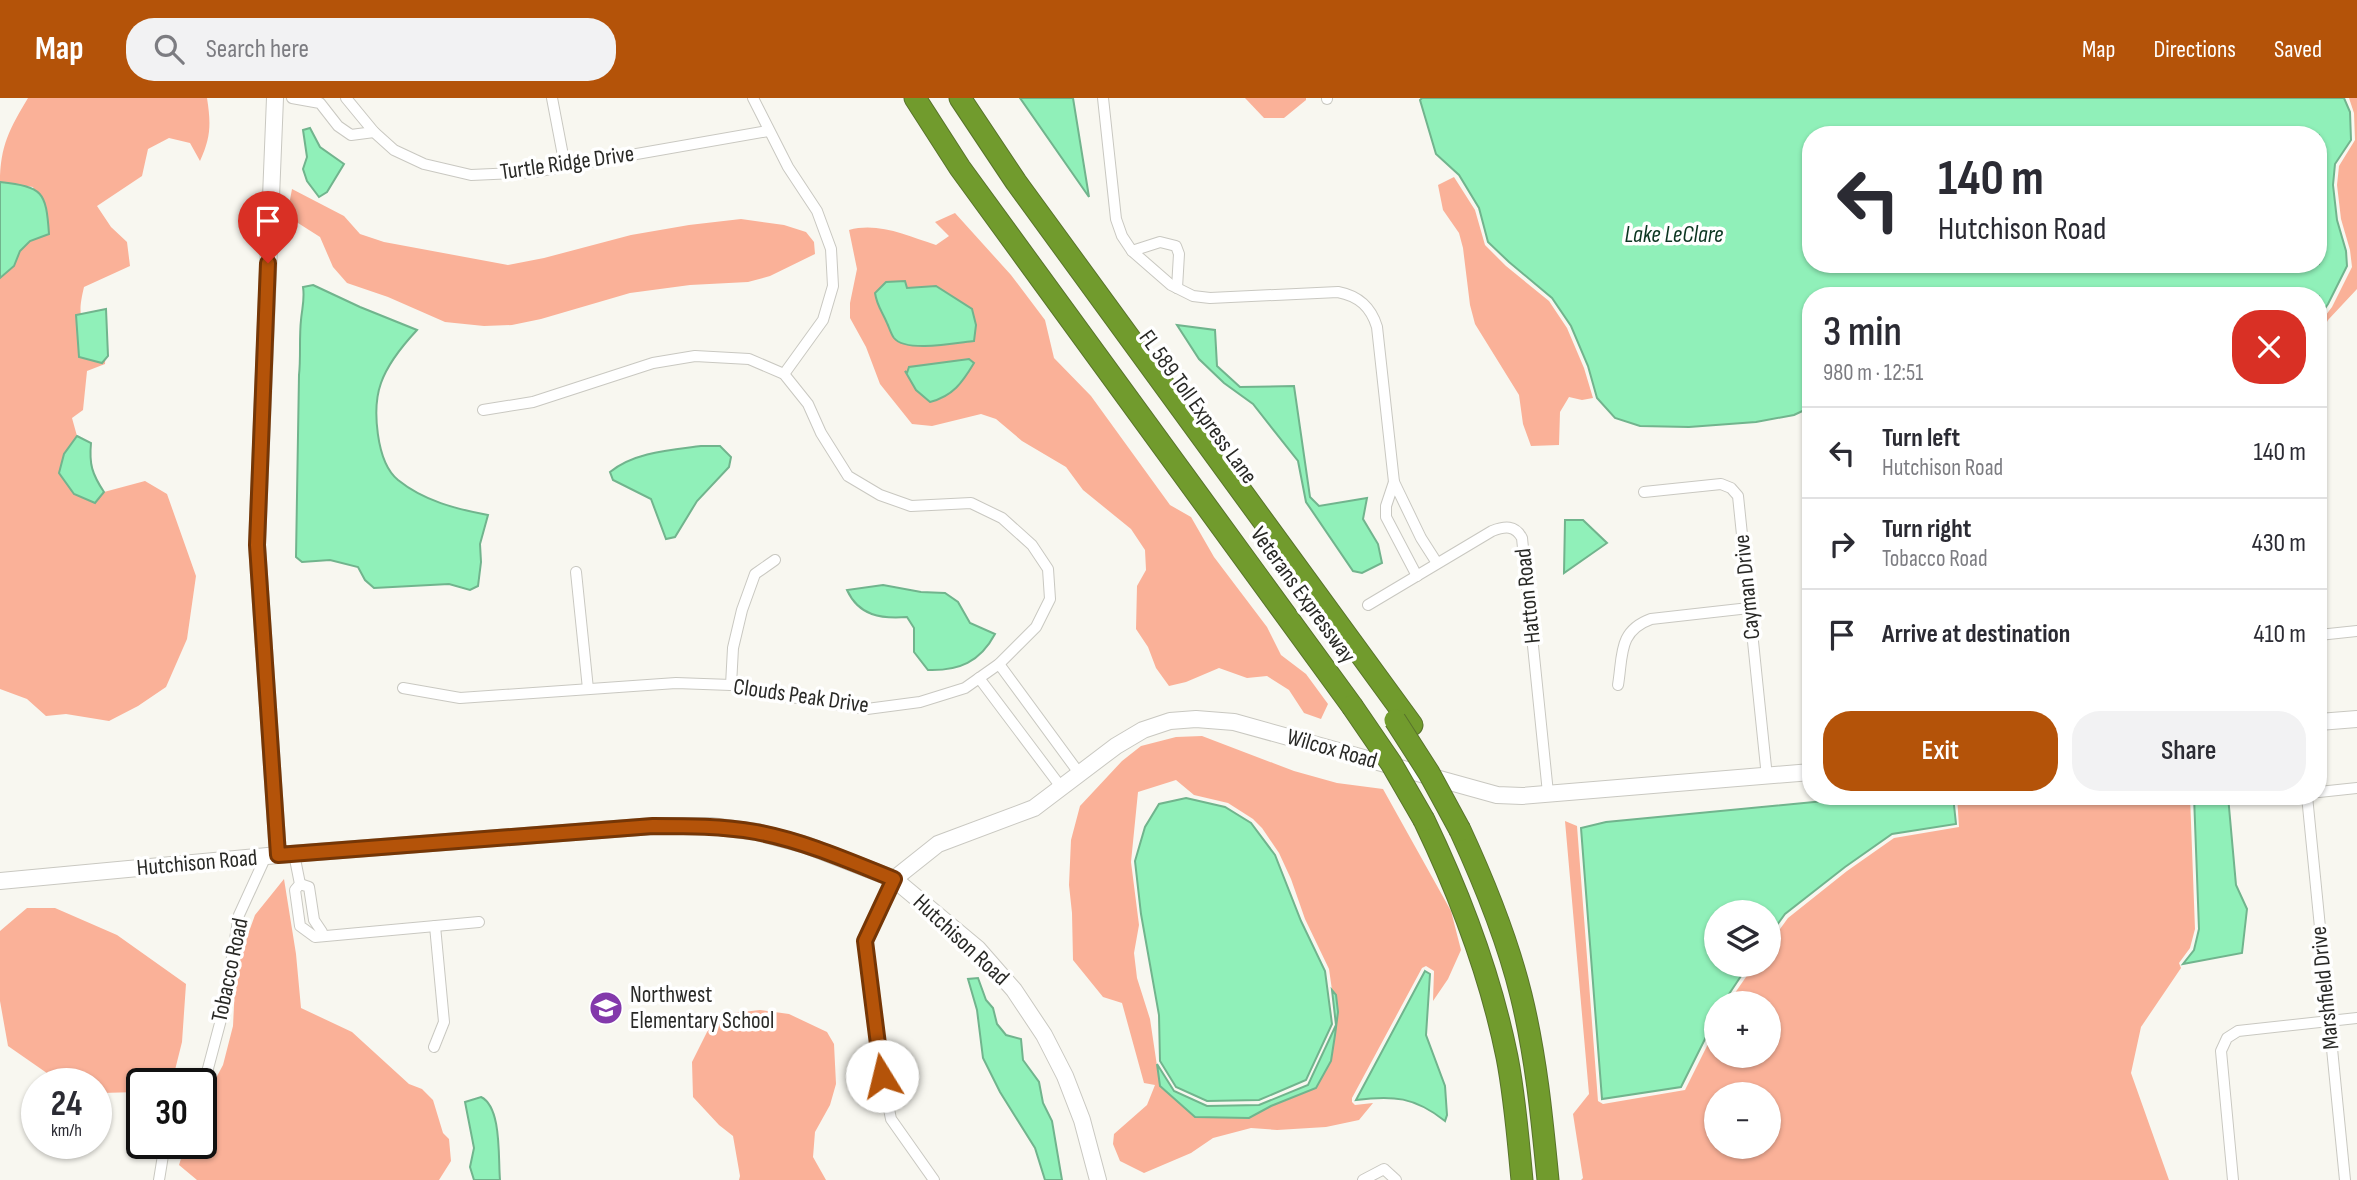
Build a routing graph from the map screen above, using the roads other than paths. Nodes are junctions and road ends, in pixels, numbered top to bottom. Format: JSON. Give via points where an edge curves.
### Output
{"nodes":[{"id":1,"x":275,"y":98,"type":"edge"},
{"id":2,"x":292,"y":98,"type":"edge"},
{"id":3,"x":552,"y":98,"type":"edge"},
{"id":4,"x":753,"y":98,"type":"edge"},
{"id":5,"x":915,"y":98,"type":"edge"},
{"id":6,"x":946,"y":98,"type":"edge"},
{"id":7,"x":960,"y":98,"type":"edge"},
{"id":8,"x":1103,"y":98,"type":"edge"},
{"id":9,"x":346,"y":99,"type":"edge"},
{"id":10,"x":328,"y":112,"type":"junction"},
{"id":11,"x":768,"y":131,"type":"junction"},
{"id":12,"x":374,"y":132,"type":"junction"},
{"id":13,"x":565,"y":166,"type":"junction"},
{"id":14,"x":1132,"y":251,"type":"junction"},
{"id":15,"x":1177,"y":288,"type":"junction"},
{"id":16,"x":784,"y":374,"type":"junction"},
{"id":17,"x":483,"y":410,"type":"dead end"},
{"id":18,"x":1394,"y":482,"type":"junction"},
{"id":19,"x":1644,"y":492,"type":"dead end"},
{"id":20,"x":1415,"y":525,"type":"junction"},
{"id":21,"x":1395,"y":534,"type":"junction"},
{"id":22,"x":775,"y":560,"type":"dead end"},
{"id":23,"x":1437,"y":564,"type":"junction"},
{"id":24,"x":576,"y":572,"type":"dead end"},
{"id":25,"x":1417,"y":576,"type":"junction"},
{"id":26,"x":1367,"y":605,"type":"dead end"},
{"id":27,"x":1749,"y":608,"type":"junction"},
{"id":28,"x":2357,"y":631,"type":"edge"},
{"id":29,"x":2327,"y":634,"type":"edge"},
{"id":30,"x":999,"y":664,"type":"junction"},
{"id":31,"x":979,"y":678,"type":"junction"},
{"id":32,"x":731,"y":685,"type":"junction"},
{"id":33,"x":1618,"y":685,"type":"dead end"},
{"id":34,"x":402,"y":688,"type":"dead end"},
{"id":35,"x":588,"y":688,"type":"junction"},
{"id":36,"x":1021,"y":696,"type":"junction"},
{"id":37,"x":1005,"y":713,"type":"junction"},
{"id":38,"x":2357,"y":719,"type":"edge"},
{"id":39,"x":2327,"y":721,"type":"edge"},
{"id":40,"x":1404,"y":723,"type":"junction"},
{"id":41,"x":1802,"y":773,"type":"edge"},
{"id":42,"x":1079,"y":774,"type":"junction"},
{"id":43,"x":1767,"y":777,"type":"junction"},
{"id":44,"x":1061,"y":787,"type":"junction"},
{"id":45,"x":2357,"y":788,"type":"edge"},
{"id":46,"x":2327,"y":791,"type":"edge"},
{"id":47,"x":1548,"y":793,"type":"junction"},
{"id":48,"x":2308,"y":805,"type":"edge"},
{"id":49,"x":1467,"y":833,"type":"junction"},
{"id":50,"x":279,"y":855,"type":"junction"},
{"id":51,"x":894,"y":879,"type":"junction"},
{"id":52,"x":0,"y":881,"type":"edge"},
{"id":53,"x":300,"y":884,"type":"junction"},
{"id":54,"x":312,"y":899,"type":"junction"},
{"id":55,"x":296,"y":902,"type":"junction"},
{"id":56,"x":479,"y":922,"type":"dead end"},
{"id":57,"x":435,"y":926,"type":"junction"},
{"id":58,"x":321,"y":935,"type":"junction"},
{"id":59,"x":2357,"y":1018,"type":"edge"},
{"id":60,"x":2328,"y":1021,"type":"junction"},
{"id":61,"x":434,"y":1047,"type":"dead end"},
{"id":62,"x":208,"y":1068,"type":"edge"},
{"id":63,"x":162,"y":1159,"type":"edge"},
{"id":64,"x":159,"y":1180,"type":"edge"},
{"id":65,"x":934,"y":1180,"type":"edge"},
{"id":66,"x":1098,"y":1180,"type":"edge"},
{"id":67,"x":1363,"y":1180,"type":"edge"},
{"id":68,"x":1396,"y":1180,"type":"edge"},
{"id":69,"x":1522,"y":1180,"type":"edge"},
{"id":70,"x":1548,"y":1180,"type":"edge"},
{"id":71,"x":1558,"y":1180,"type":"edge"},
{"id":72,"x":2233,"y":1180,"type":"edge"},
{"id":73,"x":2345,"y":1180,"type":"edge"}],
"edges":[{"from":1,"to":50,"type":"street","name":"Tobacco Road","via":[[257,545]]},
{"from":2,"to":10,"type":"street","via":[[320,103]]},
{"from":3,"to":13,"type":"street"},
{"from":4,"to":11,"type":"street"},
{"from":5,"to":69,"type":"highway","name":"Veterans Expressway","bridge":true,"via":[[960,168],[1352,706],[1424,820],[1461,899],[1484,965],[1508,1060]]},
{"from":6,"to":40,"type":"highway","name":"FL 589 Toll Express Lane","via":[[1021,209]]},
{"from":7,"to":40,"type":"highway","name":"Veterans Expressway"},
{"from":8,"to":14,"type":"street","via":[[1116,219]]},
{"from":9,"to":10,"type":"street"},
{"from":9,"to":12,"type":"street","name":"Turtle Ridge Drive"},
{"from":10,"to":12,"type":"street","via":[[351,135]]},
{"from":11,"to":13,"type":"street","name":"Turtle Ridge Drive"},
{"from":11,"to":16,"type":"street","via":[[817,211],[831,249],[833,286],[823,320]]},
{"from":12,"to":13,"type":"street","name":"Turtle Ridge Drive","via":[[394,150],[424,164],[471,175]]},
{"from":14,"to":15,"type":"street"},
{"from":14,"to":15,"type":"street","via":[[1160,242],[1176,246]]},
{"from":15,"to":18,"type":"street","via":[[1210,298],[1338,292],[1361,300],[1377,327]]},
{"from":16,"to":17,"type":"street","name":"Clouds Peak Drive","via":[[749,359],[695,356],[653,363],[533,402]]},
{"from":16,"to":30,"type":"street","name":"Clouds Peak Drive","via":[[808,404],[848,476],[911,506],[971,503],[1002,518],[1032,545],[1048,569],[1050,599],[1036,627]]},
{"from":18,"to":20,"type":"street"},
{"from":18,"to":21,"type":"street","via":[[1385,512]]},
{"from":19,"to":27,"type":"street","name":"Cayman Drive","via":[[1721,484],[1731,488],[1738,496]]},
{"from":20,"to":21,"type":"street"},
{"from":20,"to":23,"type":"street"},
{"from":21,"to":25,"type":"street"},
{"from":22,"to":32,"type":"street","via":[[755,574],[742,610]]},
{"from":23,"to":25,"type":"street","name":"Hatton Road"},
{"from":23,"to":47,"type":"street","name":"Hatton Road","via":[[1499,528],[1512,527],[1522,538]]},
{"from":24,"to":35,"type":"street"},
{"from":25,"to":26,"type":"street","name":"Hatton Road"},
{"from":27,"to":33,"type":"street","via":[[1638,624],[1626,636]]},
{"from":27,"to":43,"type":"street","name":"Cayman Drive"},
{"from":28,"to":29,"type":"street"},
{"from":30,"to":31,"type":"street","name":"Clouds Peak Drive"},
{"from":30,"to":36,"type":"street"},
{"from":31,"to":32,"type":"street","name":"Clouds Peak Drive","via":[[965,688],[920,702],[867,709]]},
{"from":31,"to":37,"type":"street"},
{"from":32,"to":35,"type":"street","name":"Clouds Peak Drive"},
{"from":34,"to":35,"type":"street","name":"Clouds Peak Drive","via":[[460,698]]},
{"from":36,"to":37,"type":"street","via":[[1006,701]]},
{"from":36,"to":42,"type":"street"},
{"from":37,"to":44,"type":"street"},
{"from":38,"to":39,"type":"street"},
{"from":40,"to":49,"type":"highway","name":"Veterans Expressway","via":[[1441,771]]},
{"from":41,"to":43,"type":"street","name":"Wilcox Road"},
{"from":42,"to":44,"type":"street","name":"Wilcox Road"},
{"from":42,"to":47,"type":"street","name":"Wilcox Road","via":[[1143,730],[1196,719],[1234,722],[1497,795]]},
{"from":43,"to":47,"type":"street","name":"Wilcox Road"},
{"from":44,"to":51,"type":"street","name":"Wilcox Road","via":[[1034,808],[938,844]]},
{"from":45,"to":46,"type":"street"},
{"from":48,"to":60,"type":"street","name":"Marshfield Drive"},
{"from":49,"to":70,"type":"highway","via":[[1521,996],[1540,1099]]},
{"from":49,"to":71,"type":"highway","name":"Veterans Expressway","via":[[1501,898],[1531,993],[1550,1095]]},
{"from":50,"to":51,"type":"street","name":"Hutchison Road","via":[[653,826],[711,826],[806,845]]},
{"from":50,"to":52,"type":"street","name":"Hutchison Road"},
{"from":50,"to":53,"type":"street"},
{"from":50,"to":62,"type":"street","name":"Tobacco Road","via":[[239,915],[223,1012]]},
{"from":51,"to":65,"type":"street","via":[[865,941],[878,1055],[891,1119]]},
{"from":51,"to":66,"type":"street","name":"Hutchison Road","via":[[978,949],[1014,990],[1065,1076]]},
{"from":53,"to":54,"type":"street","via":[[309,887]]},
{"from":53,"to":55,"type":"street","via":[[295,890]]},
{"from":54,"to":55,"type":"street"},
{"from":54,"to":58,"type":"street"},
{"from":55,"to":58,"type":"street","via":[[300,926],[315,937]]},
{"from":56,"to":57,"type":"street"},
{"from":57,"to":58,"type":"street"},
{"from":57,"to":61,"type":"street","via":[[444,1022]]},
{"from":59,"to":60,"type":"street"},
{"from":60,"to":72,"type":"street","via":[[2238,1031],[2227,1038],[2221,1051]]},
{"from":60,"to":73,"type":"street","name":"Marshfield Drive"},
{"from":63,"to":64,"type":"street"},
{"from":67,"to":68,"type":"street","via":[[1384,1170]]}]}
